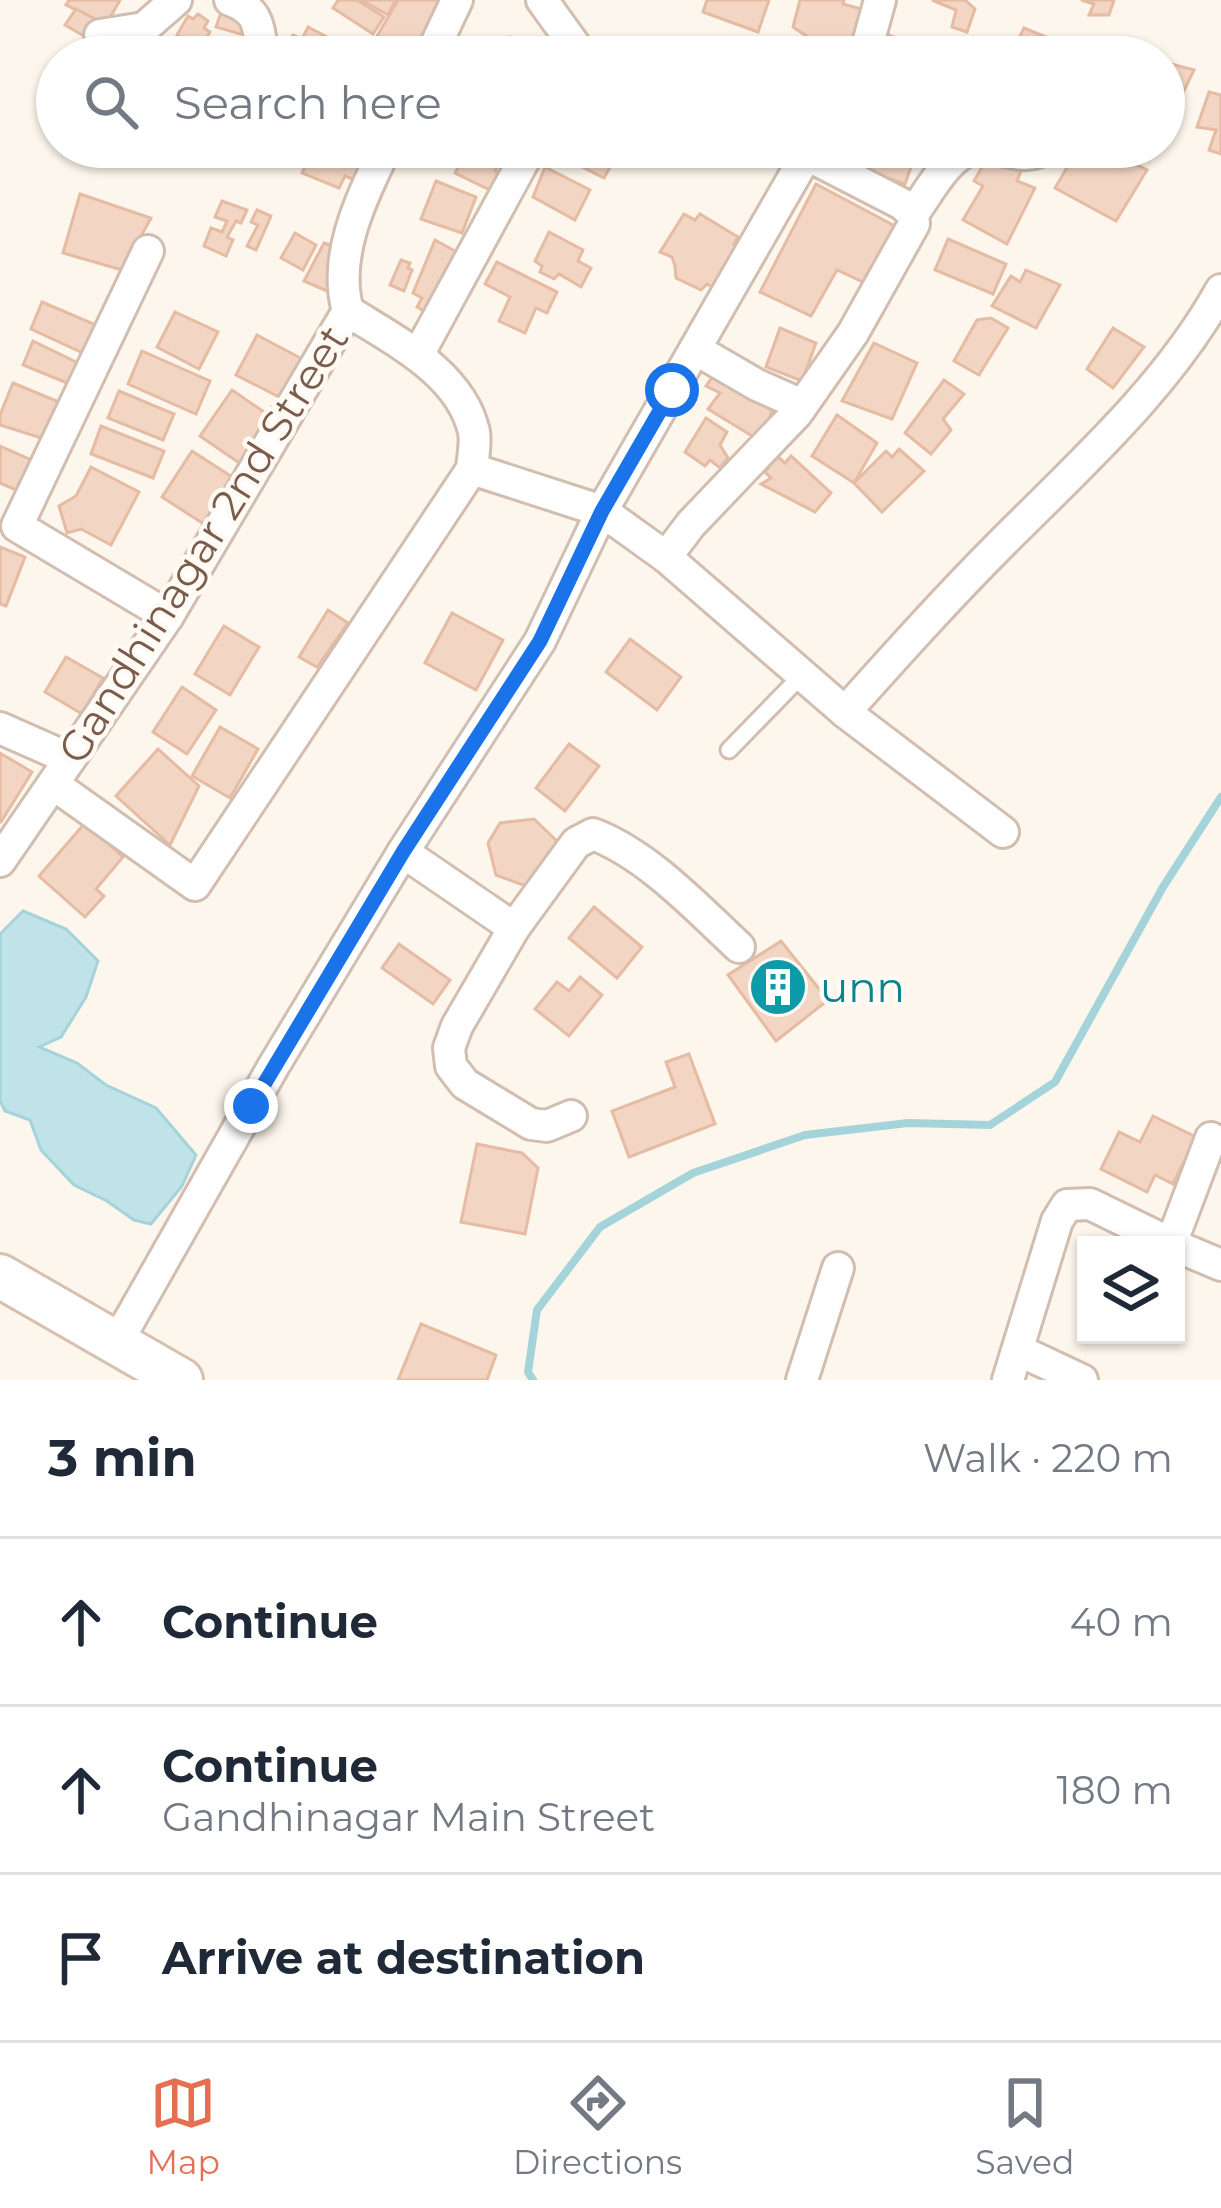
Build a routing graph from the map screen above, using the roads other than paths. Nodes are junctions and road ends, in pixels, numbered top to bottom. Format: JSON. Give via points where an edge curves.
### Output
{"nodes":[{"id":1,"x":176,"y":0,"type":"edge"},
{"id":2,"x":230,"y":0,"type":"edge"},
{"id":3,"x":458,"y":0,"type":"edge"},
{"id":4,"x":542,"y":0,"type":"edge"},
{"id":5,"x":880,"y":0,"type":"edge"},
{"id":6,"x":100,"y":35,"type":"dead end"},
{"id":7,"x":259,"y":36,"type":"edge"},
{"id":8,"x":440,"y":36,"type":"edge"},
{"id":9,"x":568,"y":36,"type":"edge"},
{"id":10,"x":870,"y":36,"type":"edge"},
{"id":11,"x":378,"y":168,"type":"edge"},
{"id":12,"x":520,"y":168,"type":"edge"},
{"id":13,"x":799,"y":168,"type":"edge"},
{"id":14,"x":839,"y":168,"type":"edge"},
{"id":15,"x":949,"y":168,"type":"edge"},
{"id":16,"x":913,"y":214,"type":"junction"},
{"id":17,"x":148,"y":251,"type":"dead end"},
{"id":18,"x":1221,"y":290,"type":"edge"},
{"id":19,"x":348,"y":311,"type":"junction"},
{"id":20,"x":695,"y":349,"type":"junction"},
{"id":21,"x":418,"y":355,"type":"junction"},
{"id":22,"x":802,"y":405,"type":"junction"},
{"id":23,"x":472,"y":469,"type":"junction"},
{"id":24,"x":602,"y":511,"type":"junction"},
{"id":25,"x":8,"y":523,"type":"edge"},
{"id":26,"x":666,"y":557,"type":"junction"},
{"id":27,"x":168,"y":616,"type":"junction"},
{"id":28,"x":802,"y":675,"type":"junction"},
{"id":29,"x":845,"y":712,"type":"junction"},
{"id":30,"x":0,"y":728,"type":"edge"},
{"id":31,"x":729,"y":750,"type":"dead end"},
{"id":32,"x":61,"y":772,"type":"junction"},
{"id":33,"x":1003,"y":832,"type":"dead end"},
{"id":34,"x":403,"y":852,"type":"junction"},
{"id":35,"x":0,"y":861,"type":"edge"},
{"id":36,"x":514,"y":928,"type":"junction"},
{"id":37,"x":739,"y":947,"type":"dead end"},
{"id":38,"x":571,"y":1116,"type":"dead end"},
{"id":39,"x":1211,"y":1138,"type":"dead end"},
{"id":40,"x":1156,"y":1236,"type":"edge"},
{"id":41,"x":1177,"y":1236,"type":"edge"},
{"id":42,"x":1185,"y":1250,"type":"edge"},
{"id":43,"x":1221,"y":1265,"type":"edge"},
{"id":44,"x":838,"y":1268,"type":"dead end"},
{"id":45,"x":0,"y":1276,"type":"edge"},
{"id":46,"x":116,"y":1344,"type":"junction"},
{"id":47,"x":1013,"y":1365,"type":"edge"},
{"id":48,"x":181,"y":1380,"type":"edge"},
{"id":49,"x":802,"y":1380,"type":"edge"},
{"id":50,"x":1082,"y":1380,"type":"edge"}],
"edges":[{"from":1,"to":6,"type":"street","via":[[144,28]]},
{"from":2,"to":7,"type":"street","via":[[254,12]]},
{"from":3,"to":8,"type":"street"},
{"from":4,"to":9,"type":"street"},
{"from":5,"to":10,"type":"street"},
{"from":11,"to":19,"type":"street","name":"Gandhinagar 2nd Street","via":[[346,246]]},
{"from":12,"to":21,"type":"street"},
{"from":13,"to":20,"type":"street"},
{"from":14,"to":16,"type":"street"},
{"from":15,"to":16,"type":"street"},
{"from":16,"to":22,"type":"street","via":[[853,333]]},
{"from":17,"to":25,"type":"street"},
{"from":18,"to":29,"type":"street","via":[[1142,398]]},
{"from":19,"to":21,"type":"street"},
{"from":19,"to":27,"type":"street","name":"Gandhinagar 2nd Street"},
{"from":20,"to":22,"type":"street"},
{"from":20,"to":24,"type":"street"},
{"from":21,"to":23,"type":"street","via":[[466,409],[475,436]]},
{"from":22,"to":26,"type":"street"},
{"from":23,"to":24,"type":"street"},
{"from":23,"to":32,"type":"street","via":[[195,885]]},
{"from":24,"to":26,"type":"street"},
{"from":24,"to":34,"type":"street","via":[[540,641]]},
{"from":25,"to":27,"type":"street"},
{"from":26,"to":28,"type":"street"},
{"from":27,"to":32,"type":"street","name":"Gandhinagar 2nd Street"},
{"from":28,"to":29,"type":"street"},
{"from":28,"to":31,"type":"lane"},
{"from":29,"to":33,"type":"street"},
{"from":30,"to":32,"type":"street"},
{"from":32,"to":35,"type":"street","name":"Gandhinagar 2nd Street"},
{"from":34,"to":36,"type":"street"},
{"from":34,"to":46,"type":"street"},
{"from":36,"to":37,"type":"street","via":[[576,843],[593,835],[676,888]]},
{"from":36,"to":38,"type":"street","via":[[457,1026],[451,1066],[465,1084],[531,1124]]},
{"from":39,"to":41,"type":"street"},
{"from":40,"to":47,"type":"street","via":[[1090,1204],[1067,1205]]},
{"from":42,"to":43,"type":"street"},
{"from":44,"to":49,"type":"street"},
{"from":45,"to":46,"type":"main road"},
{"from":46,"to":48,"type":"main road"},
{"from":47,"to":50,"type":"street"}]}
